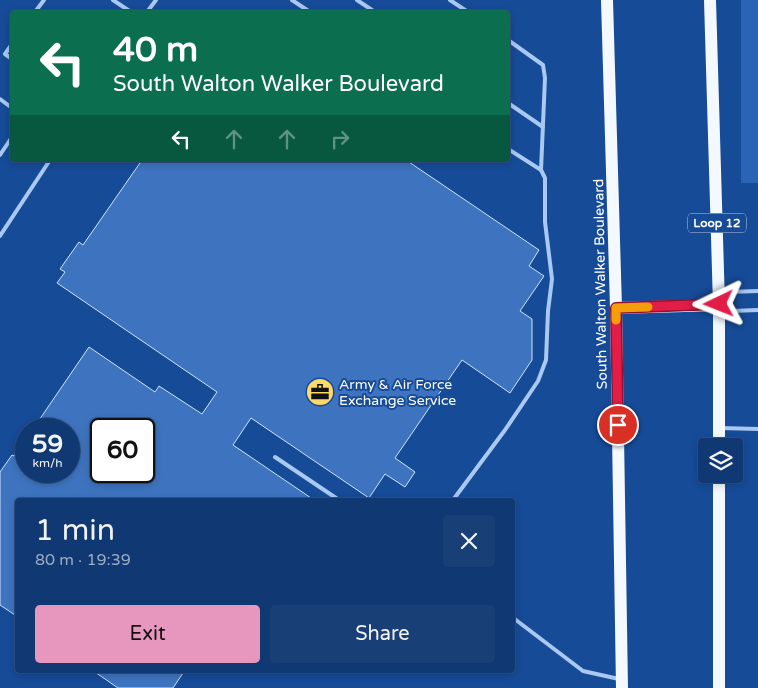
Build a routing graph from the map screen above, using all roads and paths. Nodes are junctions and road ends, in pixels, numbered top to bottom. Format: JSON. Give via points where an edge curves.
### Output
{"nodes":[{"id":1,"x":113,"y":0,"type":"edge"},
{"id":2,"x":292,"y":0,"type":"edge"},
{"id":3,"x":357,"y":0,"type":"edge"},
{"id":4,"x":450,"y":0,"type":"edge"},
{"id":5,"x":607,"y":0,"type":"edge"},
{"id":6,"x":710,"y":0,"type":"edge"},
{"id":7,"x":128,"y":10,"type":"edge"},
{"id":8,"x":307,"y":10,"type":"edge"},
{"id":9,"x":372,"y":10,"type":"edge"},
{"id":10,"x":465,"y":10,"type":"edge"},
{"id":11,"x":510,"y":41,"type":"edge"},
{"id":12,"x":10,"y":47,"type":"edge"},
{"id":13,"x":10,"y":57,"type":"edge"},
{"id":14,"x":510,"y":104,"type":"edge"},
{"id":15,"x":543,"y":127,"type":"junction"},
{"id":16,"x":10,"y":140,"type":"edge"},
{"id":17,"x":510,"y":150,"type":"edge"},
{"id":18,"x":0,"y":155,"type":"edge"},
{"id":19,"x":49,"y":162,"type":"edge"},
{"id":20,"x":541,"y":170,"type":"junction"},
{"id":21,"x":0,"y":236,"type":"edge"},
{"id":22,"x":758,"y":292,"type":"edge"},
{"id":23,"x":719,"y":304,"type":"junction"},
{"id":24,"x":616,"y":308,"type":"junction"},
{"id":25,"x":758,"y":310,"type":"edge"},
{"id":26,"x":719,"y":428,"type":"junction"},
{"id":27,"x":758,"y":429,"type":"edge"},
{"id":28,"x":719,"y":438,"type":"edge"},
{"id":29,"x":275,"y":457,"type":"dead end"},
{"id":30,"x":719,"y":483,"type":"edge"},
{"id":31,"x":336,"y":498,"type":"edge"},
{"id":32,"x":454,"y":498,"type":"edge"},
{"id":33,"x":515,"y":620,"type":"edge"},
{"id":34,"x":622,"y":684,"type":"edge"},
{"id":35,"x":719,"y":688,"type":"edge"}],
"edges":[{"from":1,"to":7,"type":"lane"},
{"from":2,"to":8,"type":"lane"},
{"from":3,"to":9,"type":"lane"},
{"from":4,"to":10,"type":"lane"},
{"from":5,"to":24,"type":"main road","name":"South Walton Walker Boulevard"},
{"from":6,"to":23,"type":"main road","number":"Loop 12"},
{"from":11,"to":15,"type":"lane","via":[[543,65]]},
{"from":12,"to":13,"type":"lane","via":[[6,54]]},
{"from":14,"to":15,"type":"lane"},
{"from":15,"to":20,"type":"lane"},
{"from":16,"to":18,"type":"lane"},
{"from":17,"to":20,"type":"lane"},
{"from":19,"to":21,"type":"lane"},
{"from":20,"to":32,"type":"lane","via":[[545,178],[545,222],[552,279],[546,360],[538,381]]},
{"from":22,"to":23,"type":"lane","via":[[728,292]]},
{"from":23,"to":24,"type":"main road"},
{"from":23,"to":25,"type":"lane","via":[[732,311]]},
{"from":23,"to":26,"type":"main road","number":"Loop 12"},
{"from":24,"to":34,"type":"main road","name":"South Walton Walker Boulevard"},
{"from":26,"to":27,"type":"lane"},
{"from":26,"to":28,"type":"main road","number":"Loop 12"},
{"from":29,"to":31,"type":"lane"},
{"from":30,"to":35,"type":"main road"},
{"from":33,"to":34,"type":"lane","via":[[583,671]]}]}
